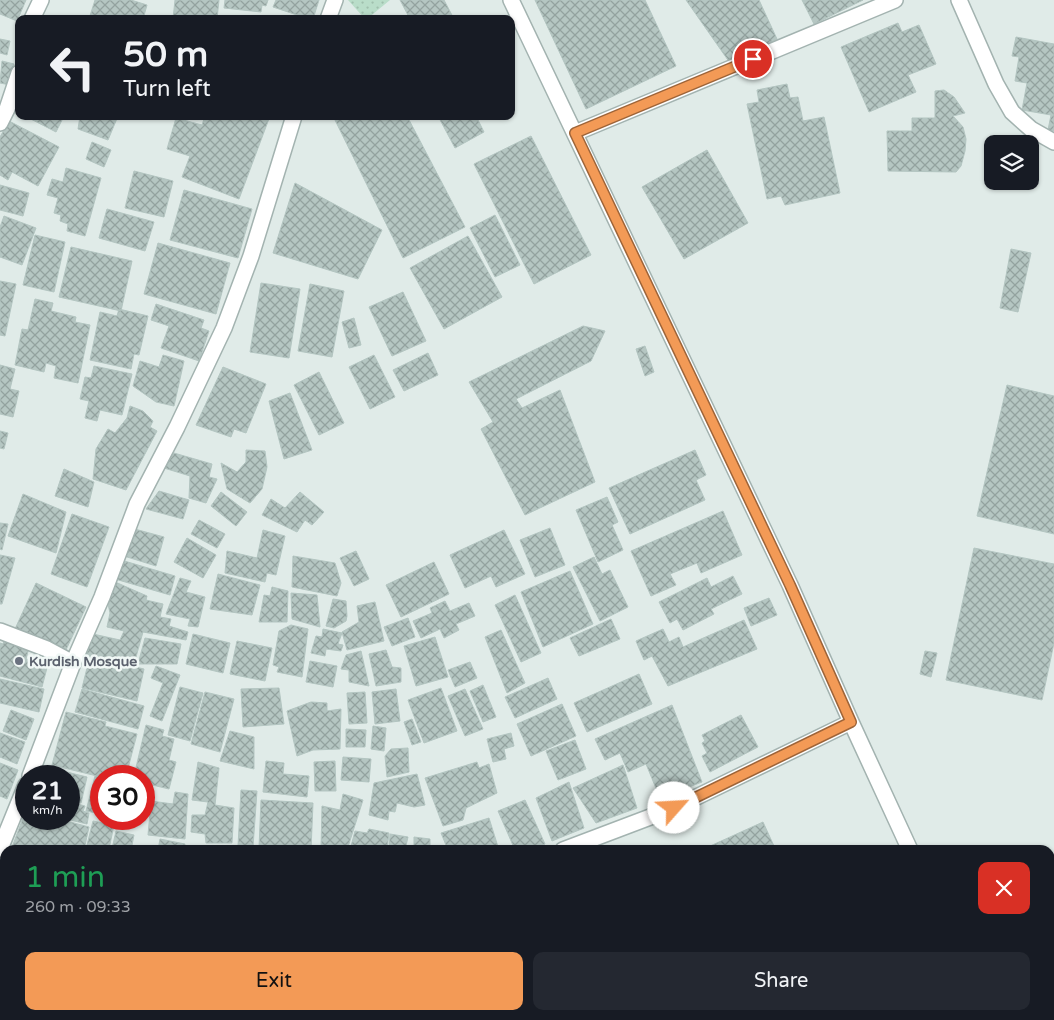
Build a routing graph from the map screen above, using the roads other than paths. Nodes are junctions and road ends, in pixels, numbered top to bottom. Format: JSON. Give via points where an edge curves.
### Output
{"nodes":[{"id":1,"x":41,"y":0,"type":"edge"},
{"id":2,"x":335,"y":0,"type":"edge"},
{"id":3,"x":511,"y":0,"type":"edge"},
{"id":4,"x":895,"y":0,"type":"edge"},
{"id":5,"x":959,"y":0,"type":"edge"},
{"id":6,"x":34,"y":15,"type":"edge"},
{"id":7,"x":329,"y":15,"type":"edge"},
{"id":8,"x":15,"y":85,"type":"edge"},
{"id":9,"x":293,"y":120,"type":"edge"},
{"id":10,"x":0,"y":123,"type":"edge"},
{"id":11,"x":575,"y":133,"type":"junction"},
{"id":12,"x":1054,"y":142,"type":"edge"},
{"id":13,"x":0,"y":631,"type":"edge"},
{"id":14,"x":73,"y":663,"type":"junction"},
{"id":15,"x":851,"y":722,"type":"junction"},
{"id":16,"x":34,"y":765,"type":"edge"},
{"id":17,"x":15,"y":812,"type":"edge"},
{"id":18,"x":2,"y":845,"type":"edge"},
{"id":19,"x":576,"y":845,"type":"edge"},
{"id":20,"x":908,"y":845,"type":"edge"}],
"edges":[{"from":1,"to":6,"type":"street"},
{"from":2,"to":7,"type":"street"},
{"from":3,"to":11,"type":"street"},
{"from":4,"to":11,"type":"street"},
{"from":5,"to":12,"type":"street","via":[[1012,112],[1031,129]]},
{"from":8,"to":10,"type":"street"},
{"from":9,"to":14,"type":"street","via":[[251,256],[224,328],[137,504]]},
{"from":11,"to":15,"type":"street","via":[[790,585]]},
{"from":13,"to":14,"type":"street"},
{"from":14,"to":16,"type":"street"},
{"from":15,"to":19,"type":"street","via":[[674,808]]},
{"from":15,"to":20,"type":"street"},
{"from":17,"to":18,"type":"street"}]}
